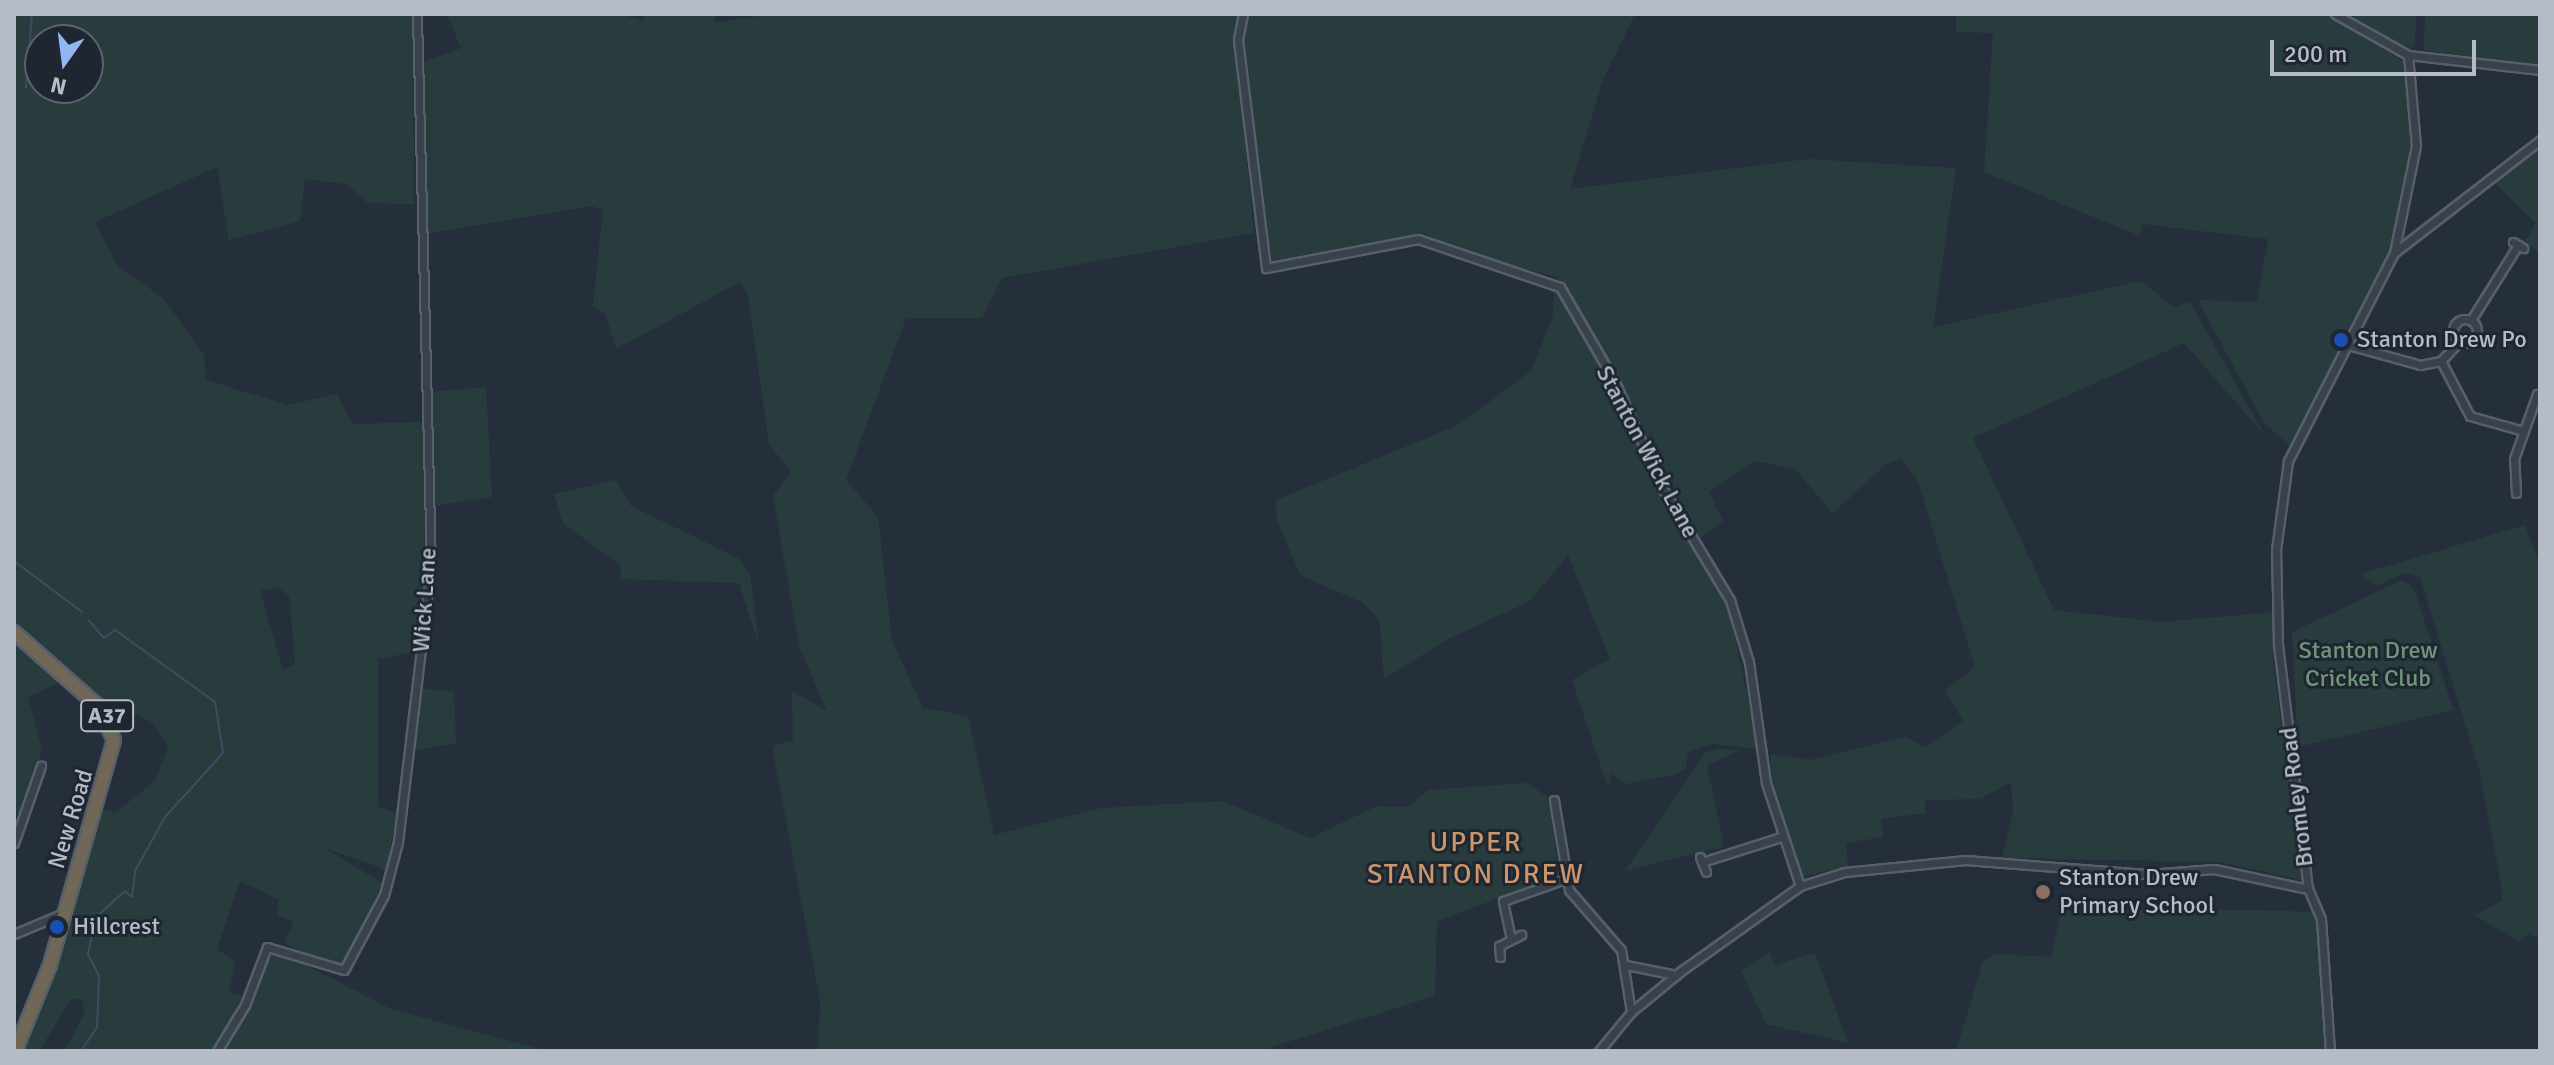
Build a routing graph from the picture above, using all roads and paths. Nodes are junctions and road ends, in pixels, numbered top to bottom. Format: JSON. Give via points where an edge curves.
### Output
{"nodes":[{"id":1,"x":417,"y":14,"type":"edge"},
{"id":2,"x":1243,"y":14,"type":"edge"},
{"id":3,"x":2335,"y":14,"type":"edge"},
{"id":4,"x":2408,"y":55,"type":"junction"},
{"id":5,"x":2540,"y":70,"type":"edge"},
{"id":6,"x":2540,"y":140,"type":"edge"},
{"id":7,"x":2518,"y":245,"type":"dead end"},
{"id":8,"x":2394,"y":253,"type":"junction"},
{"id":9,"x":2471,"y":320,"type":"junction"},
{"id":10,"x":2459,"y":342,"type":"junction"},
{"id":11,"x":2344,"y":344,"type":"junction"},
{"id":12,"x":2441,"y":361,"type":"junction"},
{"id":13,"x":2537,"y":394,"type":"dead end"},
{"id":14,"x":2523,"y":431,"type":"junction"},
{"id":15,"x":2514,"y":482,"type":"junction"},
{"id":16,"x":2502,"y":484,"type":"dead end"},
{"id":17,"x":2516,"y":493,"type":"dead end"},
{"id":18,"x":14,"y":632,"type":"edge"},
{"id":19,"x":41,"y":766,"type":"dead end"},
{"id":20,"x":1554,"y":800,"type":"dead end"},
{"id":21,"x":1781,"y":837,"type":"junction"},
{"id":22,"x":14,"y":843,"type":"edge"},
{"id":23,"x":1706,"y":872,"type":"dead end"},
{"id":24,"x":1565,"y":879,"type":"junction"},
{"id":25,"x":1800,"y":886,"type":"junction"},
{"id":26,"x":2308,"y":889,"type":"junction"},
{"id":27,"x":66,"y":912,"type":"junction"},
{"id":28,"x":14,"y":934,"type":"edge"},
{"id":29,"x":1521,"y":935,"type":"dead end"},
{"id":30,"x":1511,"y":939,"type":"junction"},
{"id":31,"x":1500,"y":957,"type":"dead end"},
{"id":32,"x":1626,"y":965,"type":"junction"},
{"id":33,"x":1676,"y":975,"type":"junction"},
{"id":34,"x":1631,"y":1012,"type":"junction"},
{"id":35,"x":15,"y":1051,"type":"edge"},
{"id":36,"x":217,"y":1051,"type":"edge"},
{"id":37,"x":1599,"y":1051,"type":"edge"},
{"id":38,"x":2330,"y":1051,"type":"edge"}],
"edges":[{"from":1,"to":36,"type":"street","name":"Wick Lane","via":[[431,565],[423,654],[384,895],[344,970],[327,970],[273,945],[263,951],[245,1005]]},
{"from":2,"to":21,"type":"street","name":"Stanton Wick Lane","via":[[1238,40],[1266,268],[1418,239],[1560,287],[1614,380],[1663,489],[1730,600]]},
{"from":3,"to":4,"type":"street"},
{"from":4,"to":5,"type":"street"},
{"from":4,"to":8,"type":"street","name":"Bromley Road","via":[[2416,146]]},
{"from":6,"to":8,"type":"street","name":"Bromley Road"},
{"from":7,"to":9,"type":"street"},
{"from":8,"to":11,"type":"street","name":"Bromley Road"},
{"from":9,"to":10,"type":"street","via":[[2475,338]]},
{"from":9,"to":10,"type":"street","via":[[2453,326]]},
{"from":10,"to":12,"type":"street"},
{"from":11,"to":12,"type":"street","via":[[2399,364]]},
{"from":11,"to":26,"type":"street","name":"Bromley Road","via":[[2290,453],[2276,550],[2280,670]]},
{"from":12,"to":14,"type":"street","via":[[2470,416]]},
{"from":13,"to":14,"type":"street"},
{"from":14,"to":15,"type":"street"},
{"from":15,"to":16,"type":"street"},
{"from":15,"to":17,"type":"street"},
{"from":18,"to":27,"type":"highway","name":"New Road","number":"A37","via":[[99,707],[114,735]]},
{"from":19,"to":22,"type":"street"},
{"from":20,"to":24,"type":"street"},
{"from":21,"to":23,"type":"street","via":[[1701,859]]},
{"from":21,"to":25,"type":"street","name":"Stanton Wick Lane"},
{"from":24,"to":30,"type":"street","via":[[1503,901]]},
{"from":24,"to":32,"type":"street","via":[[1575,903],[1615,939]]},
{"from":25,"to":26,"type":"street","via":[[1845,872],[1965,860],[2149,874],[2214,869]]},
{"from":25,"to":33,"type":"street"},
{"from":26,"to":38,"type":"street","name":"Bromley Road","via":[[2321,919]]},
{"from":27,"to":28,"type":"street"},
{"from":27,"to":35,"type":"highway","name":"New Road","number":"A37"},
{"from":29,"to":30,"type":"street"},
{"from":30,"to":31,"type":"street","via":[[1499,946]]},
{"from":32,"to":33,"type":"street"},
{"from":32,"to":34,"type":"street"},
{"from":33,"to":34,"type":"street"},
{"from":34,"to":37,"type":"street"}]}
